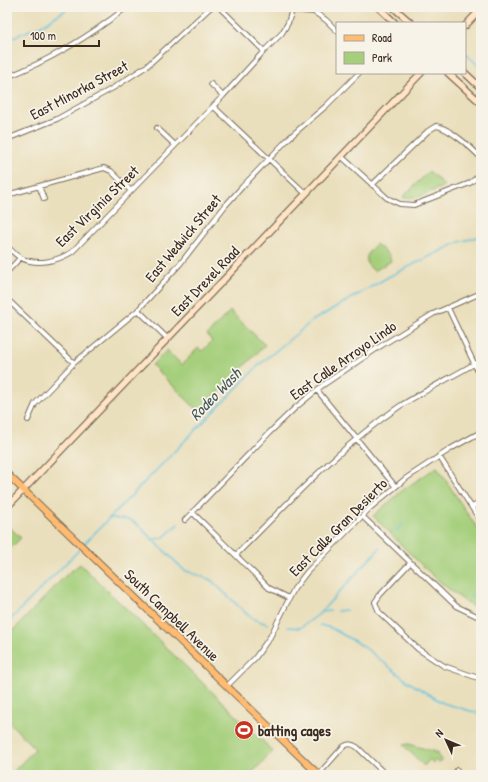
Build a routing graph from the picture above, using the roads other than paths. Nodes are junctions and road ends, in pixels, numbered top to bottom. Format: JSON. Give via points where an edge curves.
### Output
{"nodes":[{"id":1,"x":127,"y":7,"type":"edge"},
{"id":2,"x":211,"y":7,"type":"edge"},
{"id":3,"x":219,"y":7,"type":"edge"},
{"id":4,"x":378,"y":7,"type":"edge"},
{"id":5,"x":394,"y":7,"type":"edge"},
{"id":6,"x":291,"y":8,"type":"edge"},
{"id":7,"x":481,"y":9,"type":"edge"},
{"id":8,"x":394,"y":22,"type":"edge"},
{"id":9,"x":409,"y":22,"type":"edge"},
{"id":10,"x":466,"y":25,"type":"edge"},
{"id":11,"x":336,"y":29,"type":"edge"},
{"id":12,"x":264,"y":51,"type":"junction"},
{"id":13,"x":359,"y":74,"type":"edge"},
{"id":14,"x":420,"y":74,"type":"edge"},
{"id":15,"x":449,"y":74,"type":"edge"},
{"id":16,"x":466,"y":74,"type":"edge"},
{"id":17,"x":7,"y":77,"type":"edge"},
{"id":18,"x":211,"y":84,"type":"dead end"},
{"id":19,"x":481,"y":88,"type":"edge"},
{"id":20,"x":223,"y":96,"type":"junction"},
{"id":21,"x":481,"y":103,"type":"edge"},
{"id":22,"x":213,"y":106,"type":"junction"},
{"id":23,"x":157,"y":128,"type":"dead end"},
{"id":24,"x":7,"y":139,"type":"edge"},
{"id":25,"x":175,"y":145,"type":"junction"},
{"id":26,"x":341,"y":156,"type":"junction"},
{"id":27,"x":481,"y":158,"type":"edge"},
{"id":28,"x":269,"y":159,"type":"junction"},
{"id":29,"x":481,"y":174,"type":"edge"},
{"id":30,"x":372,"y":184,"type":"junction"},
{"id":31,"x":39,"y":186,"type":"junction"},
{"id":32,"x":131,"y":191,"type":"junction"},
{"id":33,"x":306,"y":194,"type":"junction"},
{"id":34,"x":7,"y":195,"type":"edge"},
{"id":35,"x":44,"y":199,"type":"dead end"},
{"id":36,"x":7,"y":246,"type":"edge"},
{"id":37,"x":20,"y":258,"type":"junction"},
{"id":38,"x":7,"y":272,"type":"edge"},
{"id":39,"x":481,"y":293,"type":"edge"},
{"id":40,"x":7,"y":300,"type":"edge"},
{"id":41,"x":448,"y":308,"type":"junction"},
{"id":42,"x":138,"y":310,"type":"junction"},
{"id":43,"x":167,"y":338,"type":"junction"},
{"id":44,"x":481,"y":362,"type":"edge"},
{"id":45,"x":74,"y":363,"type":"junction"},
{"id":46,"x":474,"y":364,"type":"junction"},
{"id":47,"x":481,"y":378,"type":"edge"},
{"id":48,"x":317,"y":390,"type":"junction"},
{"id":49,"x":28,"y":420,"type":"dead end"},
{"id":50,"x":481,"y":432,"type":"edge"},
{"id":51,"x":357,"y":439,"type":"junction"},
{"id":52,"x":439,"y":456,"type":"junction"},
{"id":53,"x":7,"y":474,"type":"edge"},
{"id":54,"x":395,"y":486,"type":"junction"},
{"id":55,"x":23,"y":490,"type":"junction"},
{"id":56,"x":481,"y":502,"type":"edge"},
{"id":57,"x":7,"y":507,"type":"edge"},
{"id":58,"x":472,"y":507,"type":"junction"},
{"id":59,"x":192,"y":512,"type":"junction"},
{"id":60,"x":362,"y":516,"type":"junction"},
{"id":61,"x":185,"y":520,"type":"dead end"},
{"id":62,"x":481,"y":522,"type":"edge"},
{"id":63,"x":236,"y":555,"type":"junction"},
{"id":64,"x":410,"y":563,"type":"junction"},
{"id":65,"x":290,"y":598,"type":"junction"},
{"id":66,"x":481,"y":618,"type":"edge"},
{"id":67,"x":481,"y":679,"type":"edge"},
{"id":68,"x":227,"y":686,"type":"junction"},
{"id":69,"x":456,"y":770,"type":"dead end"},
{"id":70,"x":319,"y":775,"type":"edge"},
{"id":71,"x":386,"y":775,"type":"edge"},
{"id":72,"x":454,"y":775,"type":"edge"}],
"edges":[{"from":1,"to":17,"type":"street","via":[[64,50]]},
{"from":2,"to":24,"type":"street","name":"East Minorka Street","via":[[147,66],[113,88],[57,119]]},
{"from":3,"to":12,"type":"street"},
{"from":4,"to":8,"type":"street"},
{"from":5,"to":9,"type":"street"},
{"from":6,"to":11,"type":"street","via":[[314,12]]},
{"from":6,"to":12,"type":"street","name":"East Virginia Street","via":[[282,33]]},
{"from":7,"to":10,"type":"street"},
{"from":12,"to":20,"type":"street","name":"East Virginia Street"},
{"from":13,"to":28,"type":"street","name":"East Wedwick Street"},
{"from":14,"to":26,"type":"street","name":"East Drexel Road"},
{"from":15,"to":21,"type":"street"},
{"from":16,"to":19,"type":"street"},
{"from":18,"to":20,"type":"street"},
{"from":20,"to":22,"type":"street","name":"East Virginia Street"},
{"from":22,"to":25,"type":"street","name":"East Virginia Street"},
{"from":22,"to":28,"type":"street"},
{"from":23,"to":25,"type":"street"},
{"from":25,"to":32,"type":"street","name":"East Virginia Street"},
{"from":26,"to":30,"type":"street"},
{"from":26,"to":33,"type":"street","name":"East Drexel Road"},
{"from":27,"to":30,"type":"street","via":[[436,124]]},
{"from":28,"to":33,"type":"street"},
{"from":28,"to":42,"type":"street","name":"East Wedwick Street","via":[[225,206]]},
{"from":29,"to":30,"type":"street","via":[[470,183],[414,205],[400,204],[387,198]]},
{"from":31,"to":32,"type":"street","via":[[104,167]]},
{"from":31,"to":34,"type":"street"},
{"from":31,"to":35,"type":"street"},
{"from":32,"to":37,"type":"street","name":"East Virginia Street","via":[[72,252],[52,262]]},
{"from":33,"to":43,"type":"street","name":"East Drexel Road"},
{"from":36,"to":37,"type":"street"},
{"from":37,"to":38,"type":"street"},
{"from":39,"to":41,"type":"street","name":"East Calle Arroyo Lindo"},
{"from":40,"to":45,"type":"street"},
{"from":41,"to":46,"type":"street"},
{"from":41,"to":48,"type":"street","name":"East Calle Arroyo Lindo","via":[[433,314],[379,347]]},
{"from":42,"to":43,"type":"street"},
{"from":42,"to":45,"type":"street","name":"East Wedwick Street"},
{"from":43,"to":55,"type":"street","name":"East Drexel Road"},
{"from":44,"to":46,"type":"street"},
{"from":45,"to":49,"type":"street","name":"East Wedwick Street","via":[[35,404]]},
{"from":46,"to":47,"type":"street"},
{"from":46,"to":51,"type":"street","via":[[401,406]]},
{"from":48,"to":51,"type":"street"},
{"from":48,"to":59,"type":"street","name":"East Calle Arroyo Lindo","via":[[294,408]]},
{"from":50,"to":52,"type":"street","name":"East Calle Gran Desierto"},
{"from":51,"to":54,"type":"street"},
{"from":51,"to":63,"type":"street","via":[[317,473]]},
{"from":52,"to":54,"type":"street","name":"East Calle Gran Desierto"},
{"from":52,"to":58,"type":"street"},
{"from":53,"to":55,"type":"main road","name":"South Campbell Avenue"},
{"from":54,"to":60,"type":"street","name":"East Calle Gran Desierto"},
{"from":55,"to":57,"type":"street","name":"East Drexel Road"},
{"from":55,"to":68,"type":"main road","name":"South Campbell Avenue"},
{"from":56,"to":58,"type":"street"},
{"from":58,"to":62,"type":"street"},
{"from":59,"to":61,"type":"street","name":"East Calle Arroyo Lindo"},
{"from":59,"to":63,"type":"street"},
{"from":60,"to":64,"type":"street"},
{"from":60,"to":65,"type":"street","name":"East Calle Gran Desierto","via":[[307,572]]},
{"from":63,"to":65,"type":"street","via":[[269,588]]},
{"from":64,"to":66,"type":"street","via":[[456,606]]},
{"from":64,"to":67,"type":"street","via":[[373,603],[379,612],[418,649],[444,666]]},
{"from":65,"to":68,"type":"street","name":"East Calle Gran Desierto","via":[[270,637],[255,658]]},
{"from":68,"to":70,"type":"main road","name":"South Campbell Avenue"},
{"from":69,"to":72,"type":"street"},
{"from":70,"to":71,"type":"street","via":[[348,744],[357,747]]}]}
